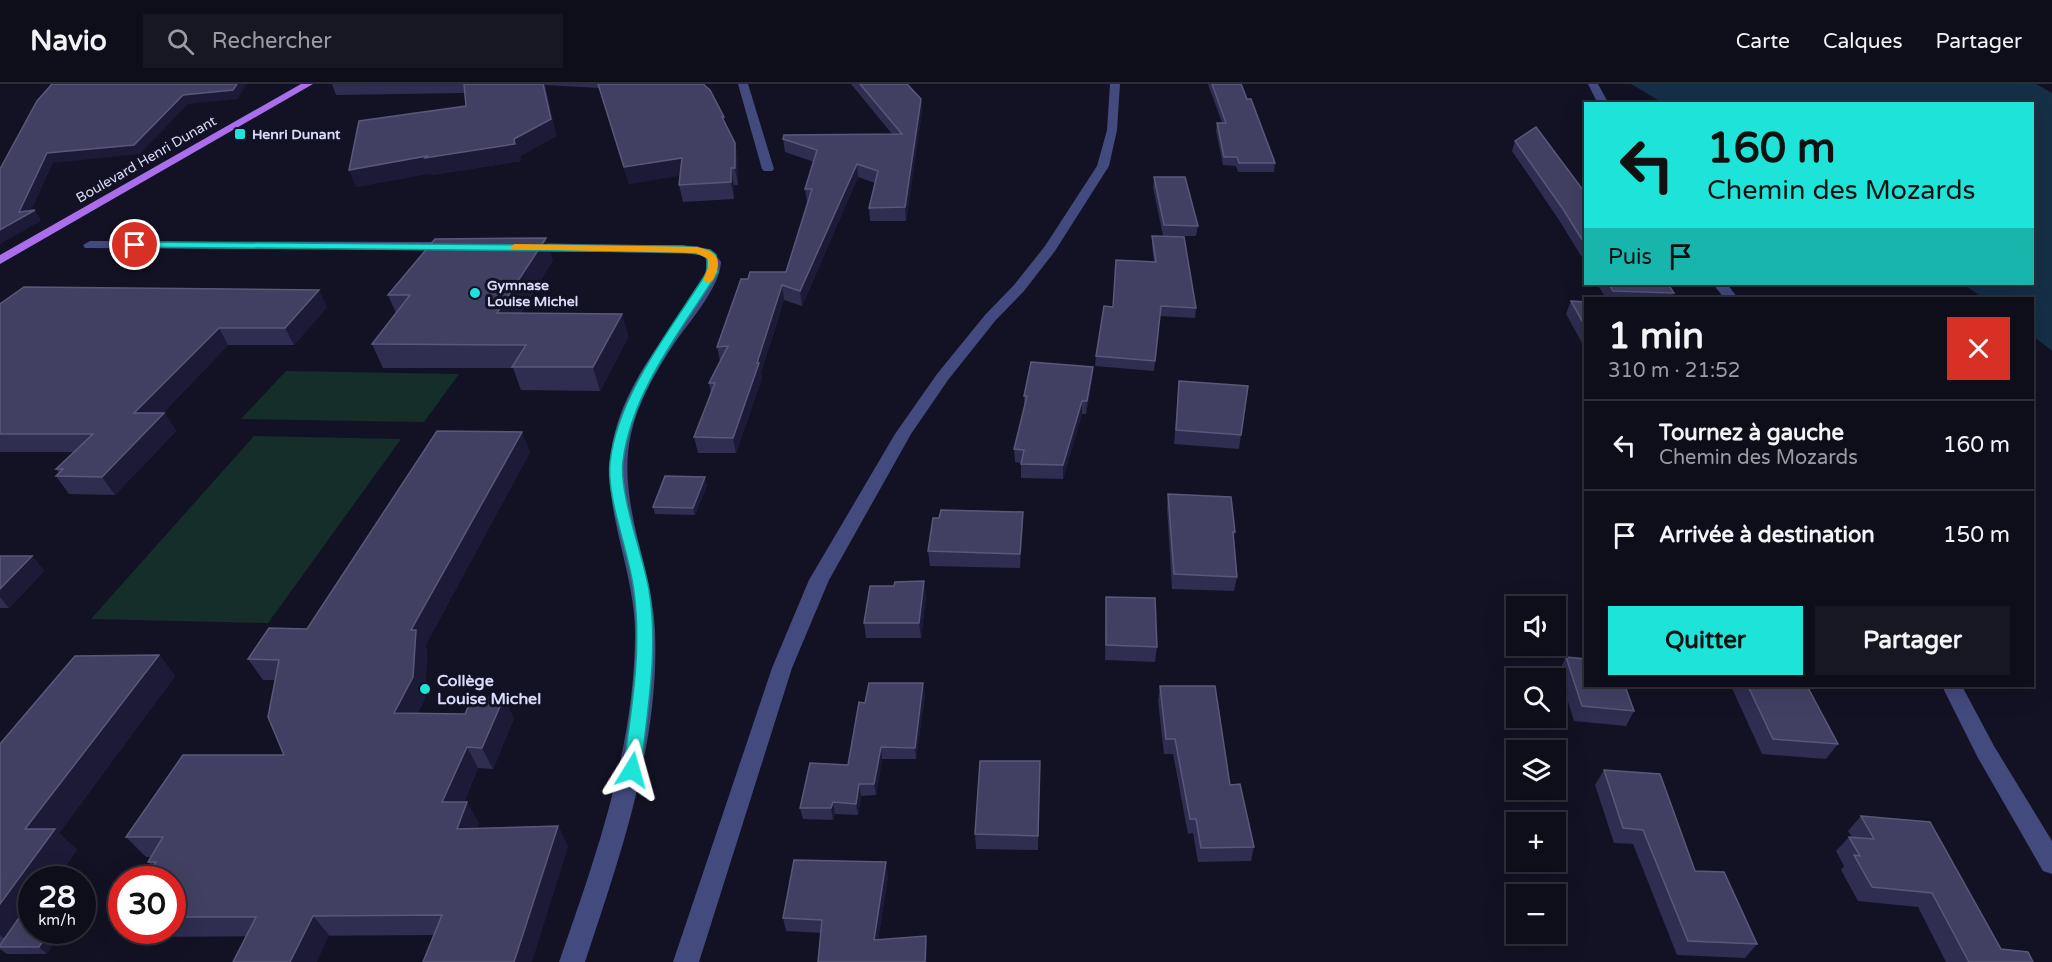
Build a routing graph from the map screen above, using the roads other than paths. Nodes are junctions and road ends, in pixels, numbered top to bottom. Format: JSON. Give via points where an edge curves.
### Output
{"nodes":[{"id":1,"x":308,"y":84,"type":"edge"},
{"id":2,"x":743,"y":84,"type":"edge"},
{"id":3,"x":1115,"y":84,"type":"edge"},
{"id":4,"x":1593,"y":84,"type":"edge"},
{"id":5,"x":1603,"y":102,"type":"edge"},
{"id":6,"x":768,"y":169,"type":"dead end"},
{"id":7,"x":90,"y":245,"type":"dead end"},
{"id":8,"x":465,"y":246,"type":"edge"},
{"id":9,"x":512,"y":247,"type":"edge"},
{"id":10,"x":0,"y":260,"type":"edge"},
{"id":11,"x":1721,"y":285,"type":"edge"},
{"id":12,"x":1730,"y":297,"type":"edge"},
{"id":13,"x":1953,"y":687,"type":"edge"},
{"id":14,"x":2052,"y":863,"type":"edge"},
{"id":15,"x":572,"y":962,"type":"edge"},
{"id":16,"x":686,"y":962,"type":"edge"}],
"edges":[{"from":1,"to":10,"type":"main road","name":"Boulevard Henri Dunant"},
{"from":2,"to":6,"type":"street"},
{"from":3,"to":16,"type":"street","via":[[1112,130],[1103,166],[1050,248],[942,377],[903,434],[819,580],[782,668]]},
{"from":4,"to":5,"type":"street"},
{"from":7,"to":8,"type":"street"},
{"from":9,"to":15,"type":"street","via":[[697,250],[707,252],[714,265],[699,296],[638,391],[616,464],[646,631],[643,688],[632,770]]},
{"from":11,"to":12,"type":"street"},
{"from":13,"to":14,"type":"street"}]}
